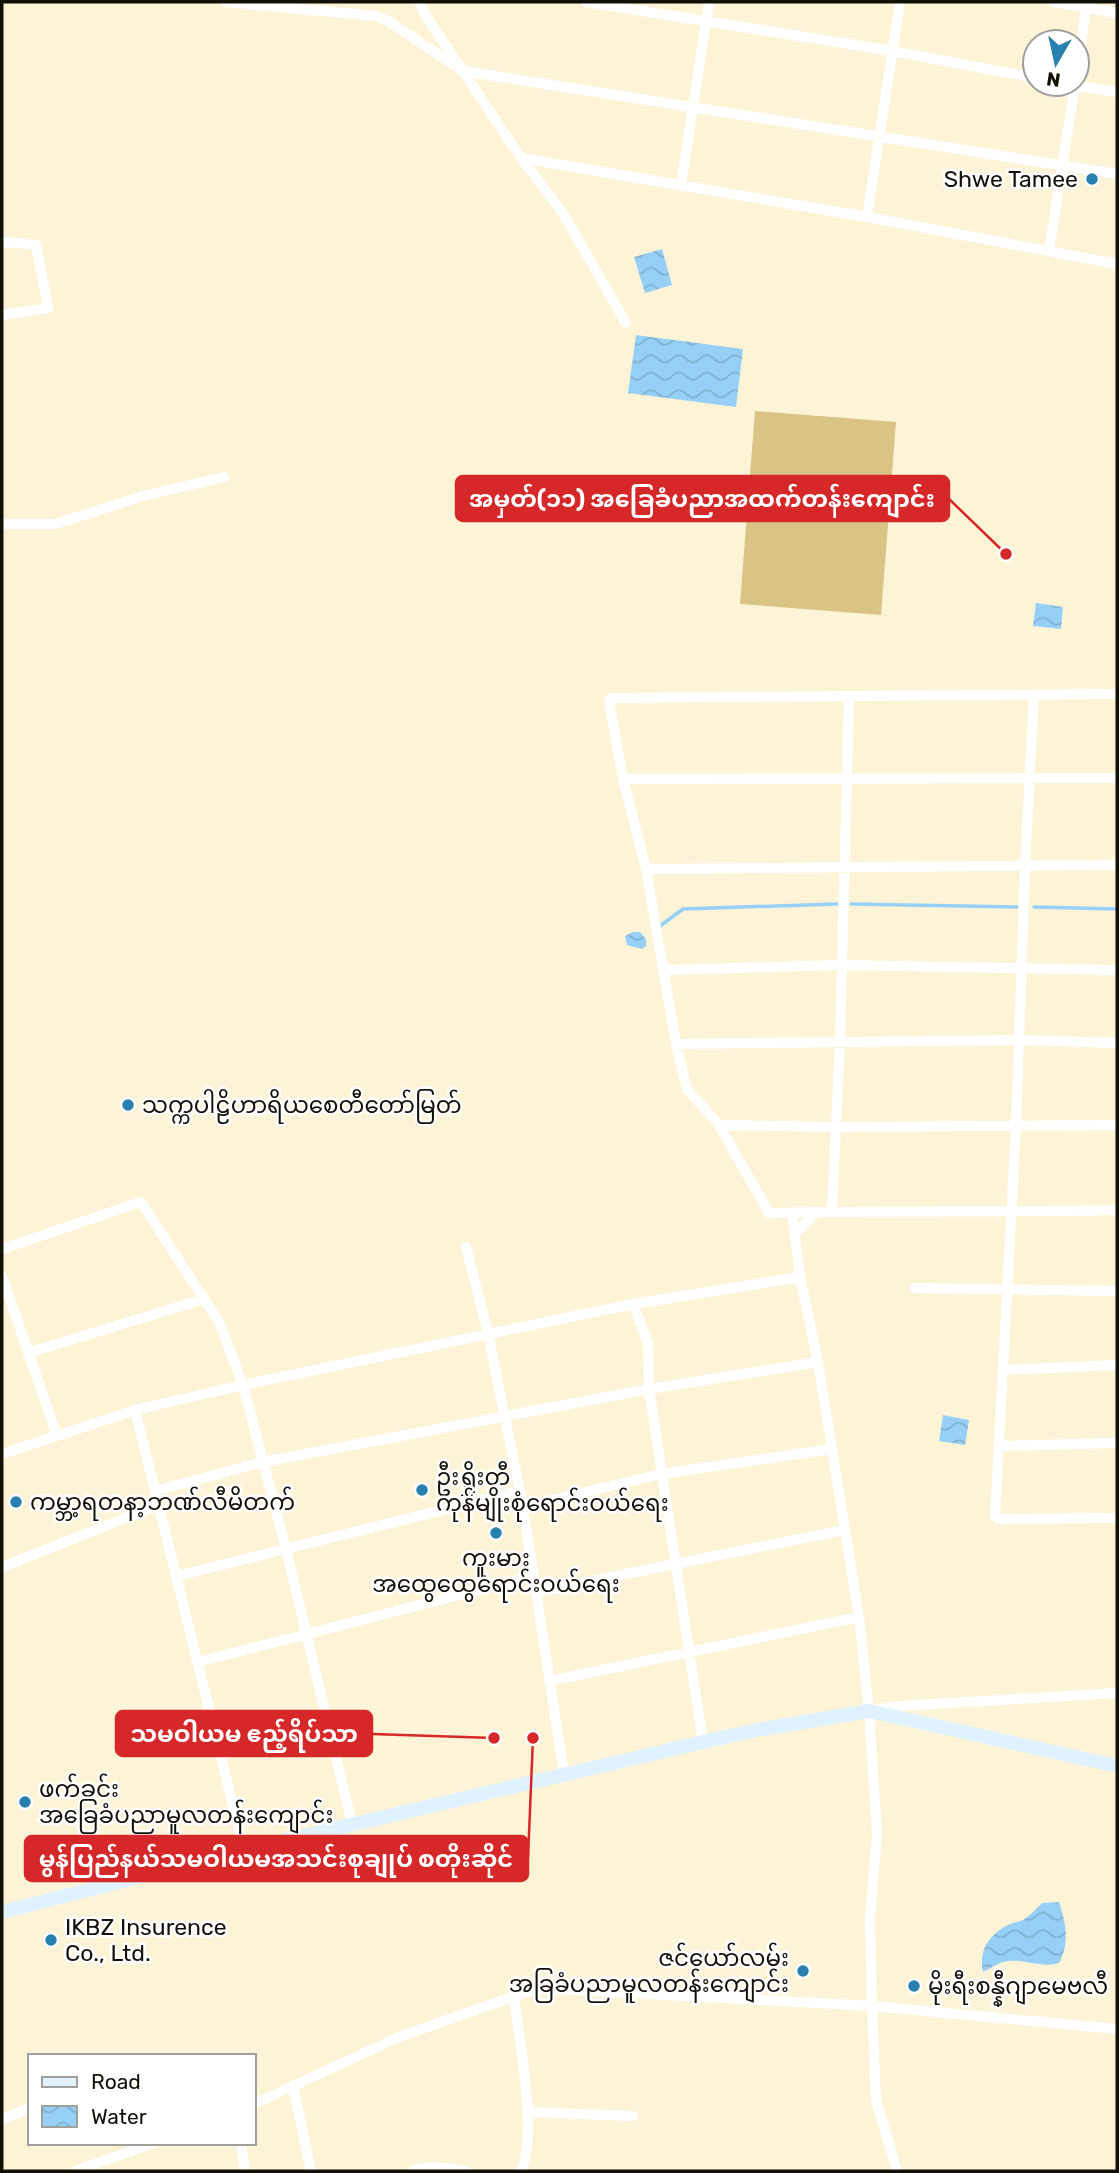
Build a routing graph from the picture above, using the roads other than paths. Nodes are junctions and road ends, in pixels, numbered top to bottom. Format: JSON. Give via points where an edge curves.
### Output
{"nodes":[{"id":1,"x":225,"y":2,"type":"edge"},
{"id":2,"x":419,"y":2,"type":"edge"},
{"id":3,"x":586,"y":2,"type":"edge"},
{"id":4,"x":709,"y":2,"type":"edge"},
{"id":5,"x":900,"y":2,"type":"edge"},
{"id":6,"x":1054,"y":2,"type":"edge"},
{"id":7,"x":1086,"y":5,"type":"edge"},
{"id":8,"x":1117,"y":13,"type":"edge"},
{"id":9,"x":706,"y":19,"type":"junction"},
{"id":10,"x":1083,"y":28,"type":"edge"},
{"id":11,"x":892,"y":51,"type":"junction"},
{"id":12,"x":463,"y":71,"type":"junction"},
{"id":13,"x":1021,"y":75,"type":"edge"},
{"id":14,"x":1091,"y":88,"type":"edge"},
{"id":15,"x":1117,"y":92,"type":"edge"},
{"id":16,"x":1071,"y":98,"type":"edge"},
{"id":17,"x":692,"y":106,"type":"junction"},
{"id":18,"x":879,"y":135,"type":"junction"},
{"id":19,"x":521,"y":158,"type":"junction"},
{"id":20,"x":1063,"y":165,"type":"junction"},
{"id":21,"x":1117,"y":174,"type":"edge"},
{"id":22,"x":681,"y":185,"type":"junction"},
{"id":23,"x":867,"y":217,"type":"junction"},
{"id":24,"x":2,"y":243,"type":"edge"},
{"id":25,"x":1049,"y":251,"type":"junction"},
{"id":26,"x":1117,"y":264,"type":"edge"},
{"id":27,"x":2,"y":315,"type":"edge"},
{"id":28,"x":626,"y":323,"type":"dead end"},
{"id":29,"x":224,"y":477,"type":"dead end"},
{"id":30,"x":2,"y":524,"type":"edge"},
{"id":31,"x":1117,"y":694,"type":"edge"},
{"id":32,"x":1034,"y":695,"type":"junction"},
{"id":33,"x":849,"y":697,"type":"junction"},
{"id":34,"x":1030,"y":778,"type":"junction"},
{"id":35,"x":1117,"y":778,"type":"edge"},
{"id":36,"x":623,"y":779,"type":"junction"},
{"id":37,"x":846,"y":779,"type":"junction"},
{"id":38,"x":1117,"y":865,"type":"edge"},
{"id":39,"x":1025,"y":866,"type":"junction"},
{"id":40,"x":844,"y":867,"type":"junction"},
{"id":41,"x":646,"y":869,"type":"junction"},
{"id":42,"x":841,"y":965,"type":"junction"},
{"id":43,"x":663,"y":970,"type":"junction"},
{"id":44,"x":1023,"y":970,"type":"junction"},
{"id":45,"x":1117,"y":970,"type":"edge"},
{"id":46,"x":1018,"y":1040,"type":"junction"},
{"id":47,"x":840,"y":1041,"type":"junction"},
{"id":48,"x":1117,"y":1043,"type":"edge"},
{"id":49,"x":676,"y":1044,"type":"junction"},
{"id":50,"x":719,"y":1125,"type":"junction"},
{"id":51,"x":1117,"y":1125,"type":"edge"},
{"id":52,"x":1016,"y":1126,"type":"junction"},
{"id":53,"x":837,"y":1127,"type":"junction"},
{"id":54,"x":1117,"y":1210,"type":"edge"},
{"id":55,"x":832,"y":1211,"type":"junction"},
{"id":56,"x":817,"y":1212,"type":"junction"},
{"id":57,"x":792,"y":1213,"type":"junction"},
{"id":58,"x":1012,"y":1213,"type":"junction"},
{"id":59,"x":794,"y":1234,"type":"junction"},
{"id":60,"x":466,"y":1247,"type":"dead end"},
{"id":61,"x":2,"y":1249,"type":"edge"},
{"id":62,"x":2,"y":1276,"type":"edge"},
{"id":63,"x":800,"y":1277,"type":"junction"},
{"id":64,"x":915,"y":1288,"type":"dead end"},
{"id":65,"x":1007,"y":1289,"type":"junction"},
{"id":66,"x":1117,"y":1291,"type":"edge"},
{"id":67,"x":204,"y":1299,"type":"junction"},
{"id":68,"x":634,"y":1304,"type":"junction"},
{"id":69,"x":488,"y":1333,"type":"junction"},
{"id":70,"x":28,"y":1353,"type":"junction"},
{"id":71,"x":818,"y":1362,"type":"junction"},
{"id":72,"x":1117,"y":1365,"type":"edge"},
{"id":73,"x":1003,"y":1370,"type":"junction"},
{"id":74,"x":243,"y":1385,"type":"junction"},
{"id":75,"x":649,"y":1389,"type":"junction"},
{"id":76,"x":135,"y":1410,"type":"junction"},
{"id":77,"x":505,"y":1417,"type":"junction"},
{"id":78,"x":57,"y":1436,"type":"junction"},
{"id":79,"x":1117,"y":1443,"type":"edge"},
{"id":80,"x":999,"y":1446,"type":"junction"},
{"id":81,"x":832,"y":1449,"type":"junction"},
{"id":82,"x":2,"y":1454,"type":"edge"},
{"id":83,"x":263,"y":1462,"type":"junction"},
{"id":84,"x":661,"y":1474,"type":"junction"},
{"id":85,"x":155,"y":1491,"type":"junction"},
{"id":86,"x":519,"y":1491,"type":"junction"},
{"id":87,"x":159,"y":1505,"type":"junction"},
{"id":88,"x":523,"y":1507,"type":"junction"},
{"id":89,"x":1117,"y":1518,"type":"edge"},
{"id":90,"x":844,"y":1530,"type":"junction"},
{"id":91,"x":286,"y":1549,"type":"junction"},
{"id":92,"x":676,"y":1564,"type":"junction"},
{"id":93,"x":2,"y":1567,"type":"edge"},
{"id":94,"x":177,"y":1576,"type":"junction"},
{"id":95,"x":533,"y":1576,"type":"junction"},
{"id":96,"x":537,"y":1592,"type":"junction"},
{"id":97,"x":859,"y":1617,"type":"junction"},
{"id":98,"x":305,"y":1634,"type":"junction"},
{"id":99,"x":690,"y":1653,"type":"junction"},
{"id":100,"x":198,"y":1662,"type":"junction"},
{"id":101,"x":549,"y":1681,"type":"junction"},
{"id":102,"x":1117,"y":1693,"type":"edge"},
{"id":103,"x":869,"y":1711,"type":"junction"},
{"id":104,"x":328,"y":1728,"type":"junction"},
{"id":105,"x":703,"y":1742,"type":"junction"},
{"id":106,"x":220,"y":1755,"type":"junction"},
{"id":107,"x":1117,"y":1766,"type":"edge"},
{"id":108,"x":564,"y":1774,"type":"junction"},
{"id":109,"x":352,"y":1824,"type":"junction"},
{"id":110,"x":244,"y":1850,"type":"junction"},
{"id":111,"x":2,"y":1912,"type":"edge"},
{"id":112,"x":514,"y":1997,"type":"junction"},
{"id":113,"x":872,"y":2006,"type":"junction"},
{"id":114,"x":1117,"y":2029,"type":"edge"},
{"id":115,"x":293,"y":2086,"type":"junction"},
{"id":116,"x":256,"y":2103,"type":"edge"},
{"id":117,"x":28,"y":2109,"type":"edge"},
{"id":118,"x":528,"y":2112,"type":"junction"},
{"id":119,"x":633,"y":2116,"type":"dead end"},
{"id":120,"x":2,"y":2119,"type":"edge"},
{"id":121,"x":148,"y":2145,"type":"edge"},
{"id":122,"x":240,"y":2145,"type":"edge"},
{"id":123,"x":75,"y":2171,"type":"edge"},
{"id":124,"x":245,"y":2171,"type":"edge"},
{"id":125,"x":311,"y":2171,"type":"edge"},
{"id":126,"x":412,"y":2171,"type":"edge"},
{"id":127,"x":466,"y":2171,"type":"edge"},
{"id":128,"x":521,"y":2171,"type":"edge"},
{"id":129,"x":897,"y":2171,"type":"edge"}],
"edges":[{"from":1,"to":12,"type":"street","via":[[376,16]]},
{"from":2,"to":12,"type":"street"},
{"from":3,"to":9,"type":"street"},
{"from":4,"to":9,"type":"street"},
{"from":5,"to":11,"type":"street"},
{"from":6,"to":7,"type":"street"},
{"from":7,"to":8,"type":"street"},
{"from":7,"to":10,"type":"street"},
{"from":9,"to":11,"type":"street"},
{"from":9,"to":17,"type":"street"},
{"from":11,"to":13,"type":"street"},
{"from":11,"to":18,"type":"street"},
{"from":12,"to":17,"type":"street"},
{"from":12,"to":19,"type":"street"},
{"from":14,"to":15,"type":"street"},
{"from":16,"to":20,"type":"street"},
{"from":17,"to":18,"type":"street"},
{"from":17,"to":22,"type":"street"},
{"from":18,"to":20,"type":"street"},
{"from":18,"to":23,"type":"street"},
{"from":19,"to":22,"type":"street"},
{"from":19,"to":28,"type":"street","via":[[564,215]]},
{"from":20,"to":21,"type":"street"},
{"from":20,"to":25,"type":"street"},
{"from":22,"to":23,"type":"street"},
{"from":23,"to":25,"type":"street"},
{"from":24,"to":27,"type":"street","via":[[36,245],[48,308]]},
{"from":25,"to":26,"type":"street"},
{"from":29,"to":30,"type":"street","via":[[55,524]]},
{"from":31,"to":32,"type":"street"},
{"from":32,"to":33,"type":"street"},
{"from":32,"to":34,"type":"street"},
{"from":33,"to":36,"type":"street","via":[[610,699]]},
{"from":33,"to":37,"type":"street"},
{"from":34,"to":35,"type":"street"},
{"from":34,"to":37,"type":"street"},
{"from":34,"to":39,"type":"street"},
{"from":36,"to":37,"type":"street"},
{"from":36,"to":41,"type":"street"},
{"from":37,"to":40,"type":"street"},
{"from":38,"to":39,"type":"street"},
{"from":39,"to":40,"type":"street"},
{"from":39,"to":44,"type":"street"},
{"from":40,"to":41,"type":"street"},
{"from":40,"to":42,"type":"street"},
{"from":41,"to":43,"type":"street"},
{"from":42,"to":43,"type":"street"},
{"from":42,"to":44,"type":"street"},
{"from":42,"to":47,"type":"street"},
{"from":43,"to":49,"type":"street"},
{"from":44,"to":45,"type":"street"},
{"from":44,"to":46,"type":"street"},
{"from":46,"to":47,"type":"street"},
{"from":46,"to":48,"type":"street"},
{"from":46,"to":52,"type":"street"},
{"from":47,"to":49,"type":"street"},
{"from":47,"to":53,"type":"street"},
{"from":49,"to":50,"type":"street","via":[[687,1088]]},
{"from":50,"to":53,"type":"street"},
{"from":50,"to":57,"type":"street","via":[[769,1213]]},
{"from":51,"to":52,"type":"street"},
{"from":52,"to":53,"type":"street"},
{"from":52,"to":58,"type":"street"},
{"from":53,"to":55,"type":"street"},
{"from":54,"to":58,"type":"street"},
{"from":55,"to":56,"type":"street"},
{"from":55,"to":58,"type":"street"},
{"from":56,"to":57,"type":"street"},
{"from":56,"to":59,"type":"street"},
{"from":57,"to":59,"type":"street"},
{"from":58,"to":65,"type":"street"},
{"from":59,"to":63,"type":"street"},
{"from":60,"to":69,"type":"street"},
{"from":61,"to":67,"type":"street","via":[[141,1202]]},
{"from":62,"to":70,"type":"street"},
{"from":63,"to":68,"type":"street"},
{"from":63,"to":71,"type":"street"},
{"from":64,"to":65,"type":"street"},
{"from":65,"to":66,"type":"street"},
{"from":65,"to":73,"type":"street"},
{"from":67,"to":70,"type":"street"},
{"from":67,"to":74,"type":"street","via":[[219,1322]]},
{"from":68,"to":69,"type":"street"},
{"from":68,"to":75,"type":"street","via":[[648,1343]]},
{"from":69,"to":74,"type":"street"},
{"from":69,"to":77,"type":"street"},
{"from":70,"to":78,"type":"street"},
{"from":71,"to":75,"type":"street"},
{"from":71,"to":81,"type":"street"},
{"from":72,"to":73,"type":"street"},
{"from":73,"to":80,"type":"street"},
{"from":74,"to":76,"type":"street"},
{"from":74,"to":83,"type":"street"},
{"from":75,"to":77,"type":"street"},
{"from":75,"to":84,"type":"street"},
{"from":76,"to":78,"type":"street"},
{"from":76,"to":85,"type":"street"},
{"from":77,"to":83,"type":"street"},
{"from":77,"to":86,"type":"street"},
{"from":78,"to":82,"type":"street"},
{"from":79,"to":80,"type":"street"},
{"from":80,"to":89,"type":"street","via":[[998,1519]]},
{"from":81,"to":84,"type":"street"},
{"from":81,"to":90,"type":"street"},
{"from":83,"to":85,"type":"street"},
{"from":83,"to":91,"type":"street"},
{"from":84,"to":88,"type":"street"},
{"from":84,"to":92,"type":"street"},
{"from":85,"to":87,"type":"street"},
{"from":86,"to":88,"type":"street"},
{"from":86,"to":91,"type":"street"},
{"from":87,"to":93,"type":"street"},
{"from":87,"to":94,"type":"street"},
{"from":88,"to":95,"type":"street"},
{"from":90,"to":92,"type":"street"},
{"from":90,"to":97,"type":"street"},
{"from":91,"to":94,"type":"street"},
{"from":91,"to":98,"type":"street"},
{"from":92,"to":96,"type":"street"},
{"from":92,"to":99,"type":"street"},
{"from":94,"to":100,"type":"street"},
{"from":95,"to":96,"type":"street"},
{"from":95,"to":98,"type":"street"},
{"from":96,"to":101,"type":"street"},
{"from":97,"to":99,"type":"street"},
{"from":97,"to":103,"type":"street"},
{"from":98,"to":100,"type":"street"},
{"from":98,"to":104,"type":"street"},
{"from":99,"to":101,"type":"street"},
{"from":99,"to":105,"type":"street"},
{"from":100,"to":106,"type":"street"},
{"from":101,"to":108,"type":"street"},
{"from":102,"to":103,"type":"street"},
{"from":103,"to":105,"type":"main road"},
{"from":103,"to":107,"type":"main road"},
{"from":103,"to":113,"type":"street","via":[[877,1833],[870,1919]]},
{"from":104,"to":106,"type":"street"},
{"from":104,"to":109,"type":"street"},
{"from":105,"to":108,"type":"main road"},
{"from":106,"to":110,"type":"street"},
{"from":108,"to":109,"type":"main road"},
{"from":109,"to":110,"type":"main road"},
{"from":110,"to":111,"type":"main road"},
{"from":112,"to":113,"type":"street","via":[[538,1988]]},
{"from":112,"to":115,"type":"street","via":[[400,2037]]},
{"from":112,"to":118,"type":"street"},
{"from":113,"to":114,"type":"street"},
{"from":113,"to":129,"type":"street","via":[[876,2100]]},
{"from":115,"to":116,"type":"street"},
{"from":115,"to":125,"type":"street"},
{"from":117,"to":120,"type":"street"},
{"from":118,"to":119,"type":"street"},
{"from":118,"to":128,"type":"street","via":[[527,2159]]},
{"from":121,"to":123,"type":"street"},
{"from":122,"to":124,"type":"street"},
{"from":126,"to":127,"type":"street","via":[[423,2167]]}]}
